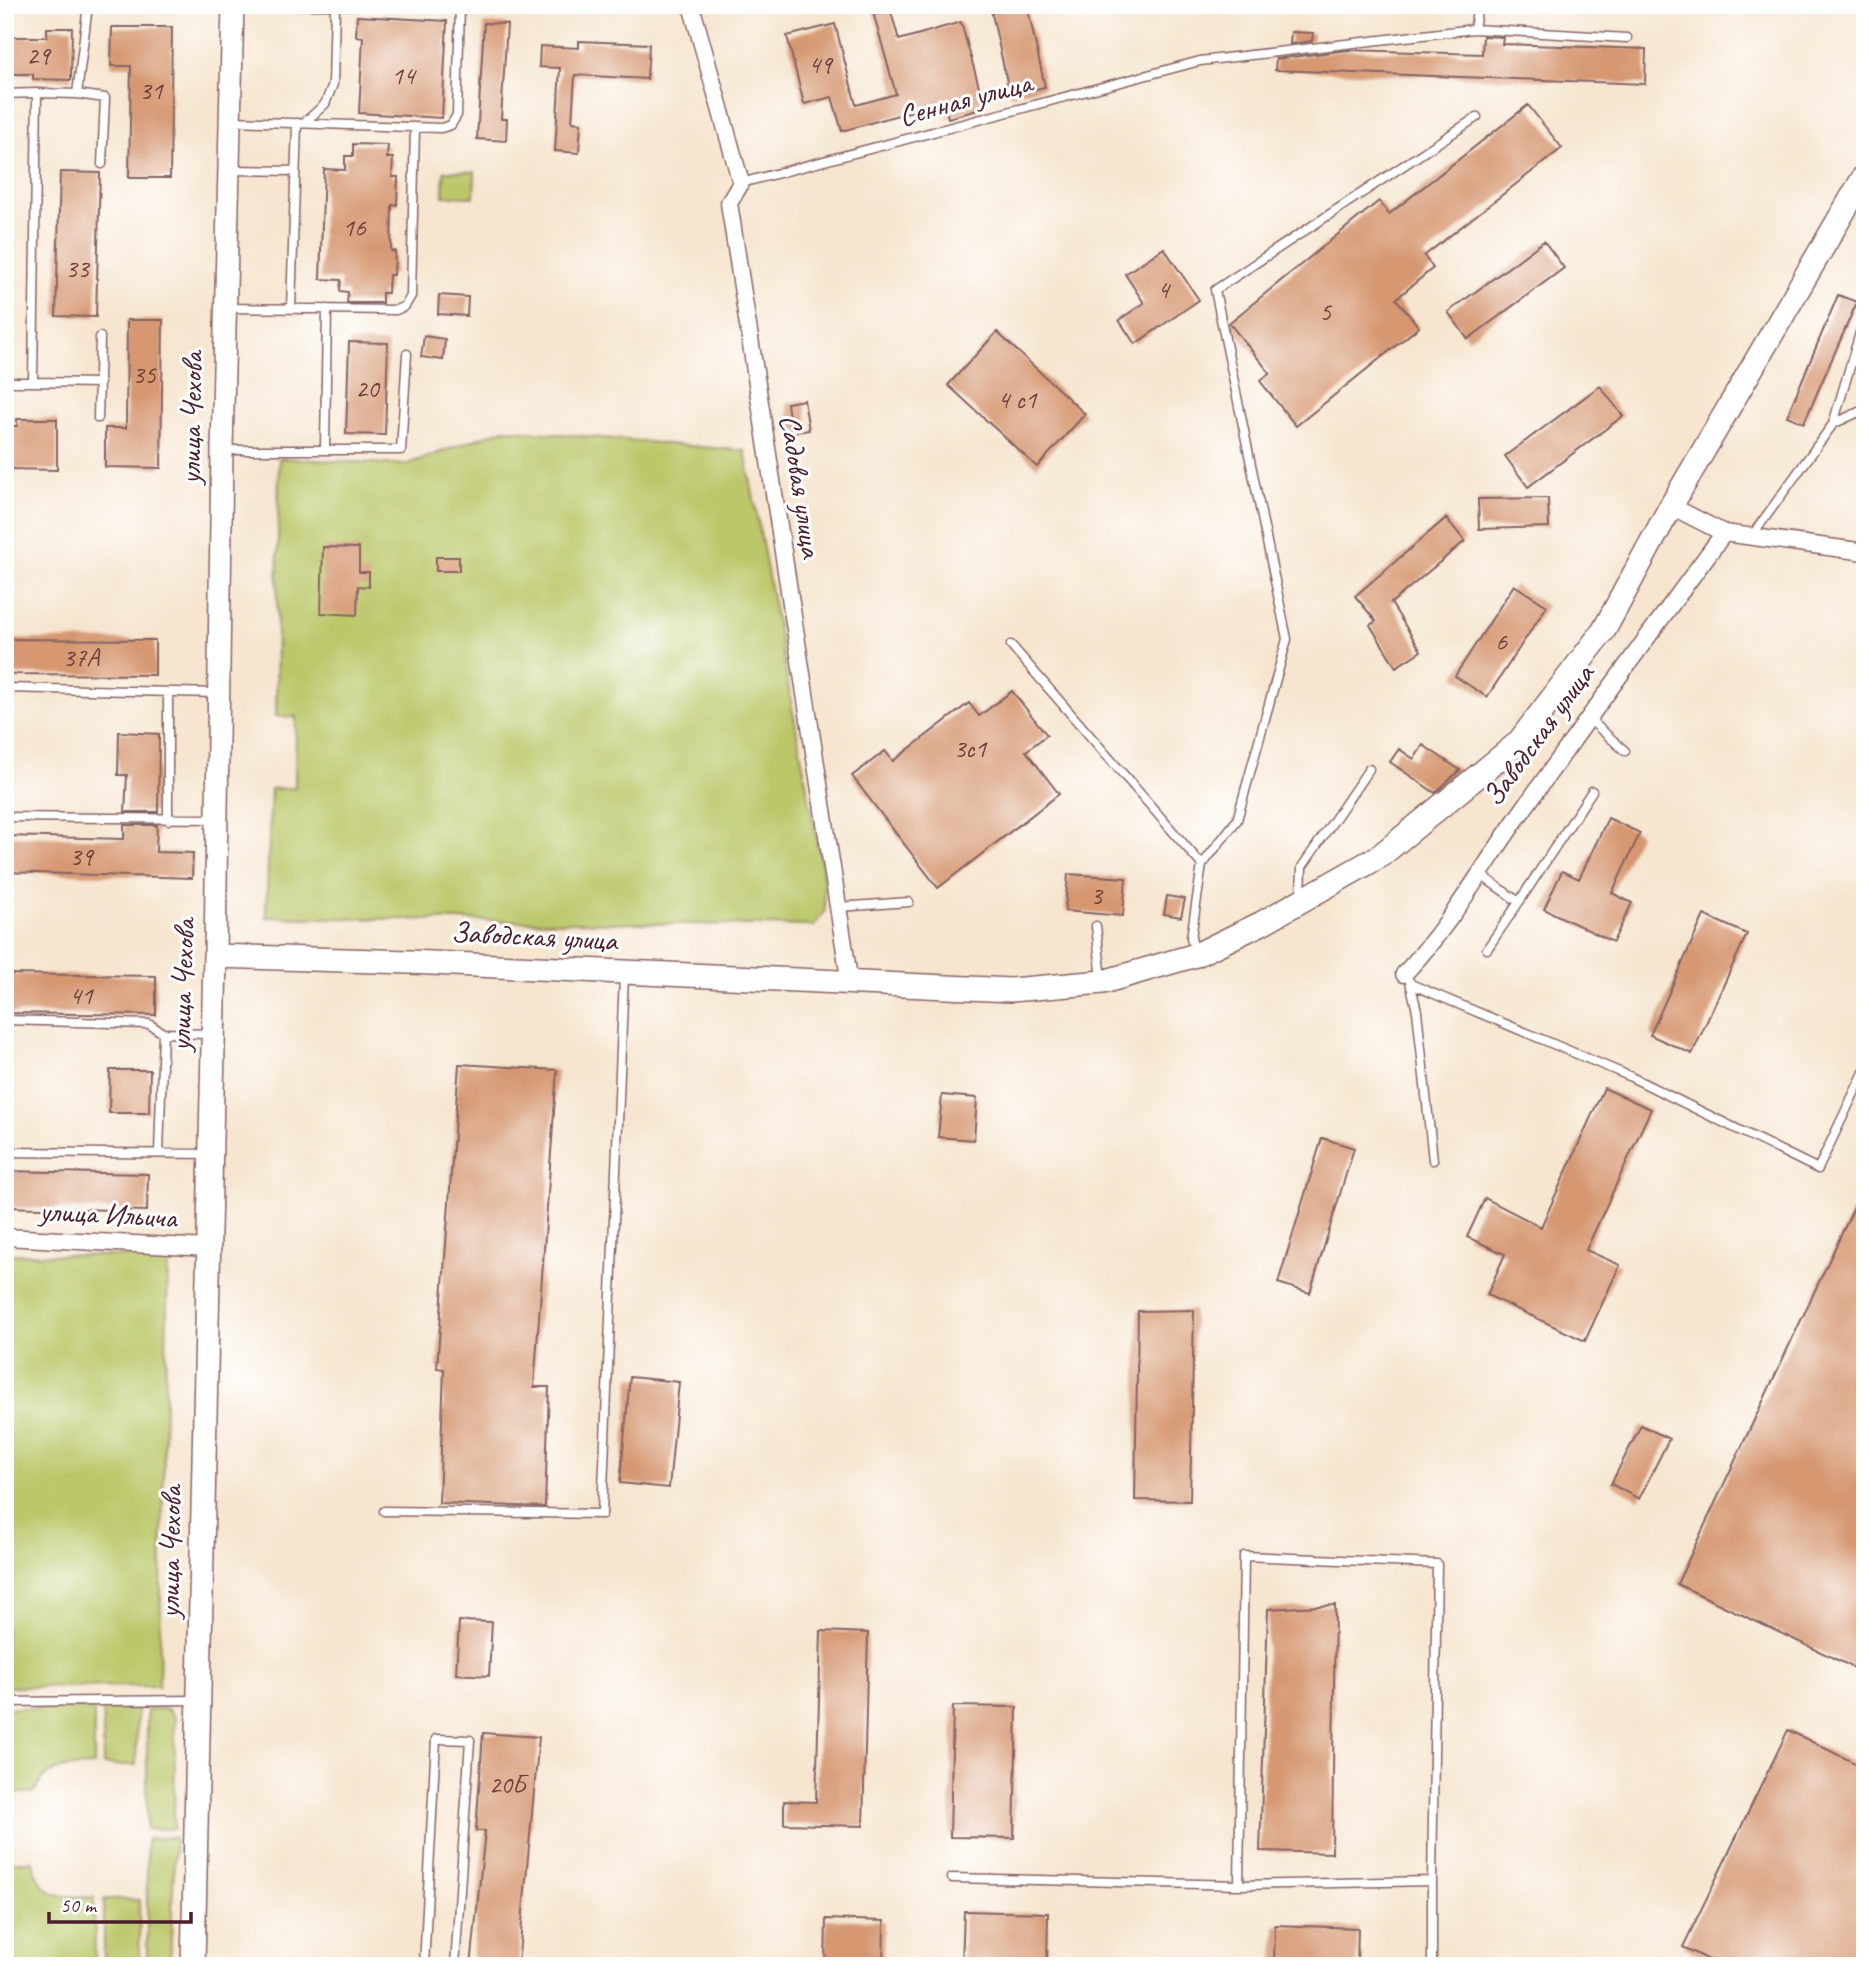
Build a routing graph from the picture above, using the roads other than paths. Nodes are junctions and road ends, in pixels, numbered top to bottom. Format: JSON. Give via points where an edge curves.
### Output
{"nodes":[{"id":1,"x":88,"y":5,"type":"edge"},
{"id":2,"x":233,"y":5,"type":"edge"},
{"id":3,"x":250,"y":5,"type":"edge"},
{"id":4,"x":311,"y":5,"type":"edge"},
{"id":5,"x":354,"y":5,"type":"edge"},
{"id":6,"x":460,"y":5,"type":"edge"},
{"id":7,"x":691,"y":5,"type":"edge"},
{"id":8,"x":1478,"y":5,"type":"edge"},
{"id":9,"x":335,"y":6,"type":"edge"},
{"id":10,"x":1474,"y":29,"type":"junction"},
{"id":11,"x":1626,"y":38,"type":"dead end"},
{"id":12,"x":37,"y":93,"type":"junction"},
{"id":13,"x":5,"y":94,"type":"edge"},
{"id":14,"x":77,"y":94,"type":"junction"},
{"id":15,"x":1477,"y":117,"type":"dead end"},
{"id":16,"x":231,"y":121,"type":"junction"},
{"id":17,"x":300,"y":123,"type":"junction"},
{"id":18,"x":415,"y":127,"type":"junction"},
{"id":19,"x":102,"y":164,"type":"dead end"},
{"id":20,"x":229,"y":170,"type":"junction"},
{"id":21,"x":295,"y":171,"type":"junction"},
{"id":22,"x":1865,"y":175,"type":"edge"},
{"id":23,"x":741,"y":183,"type":"junction"},
{"id":24,"x":225,"y":308,"type":"junction"},
{"id":25,"x":291,"y":309,"type":"junction"},
{"id":26,"x":327,"y":309,"type":"junction"},
{"id":27,"x":1865,"y":316,"type":"edge"},
{"id":28,"x":100,"y":337,"type":"dead end"},
{"id":29,"x":407,"y":354,"type":"dead end"},
{"id":30,"x":5,"y":382,"type":"edge"},
{"id":31,"x":33,"y":382,"type":"junction"},
{"id":32,"x":100,"y":383,"type":"junction"},
{"id":33,"x":1865,"y":409,"type":"edge"},
{"id":34,"x":98,"y":418,"type":"dead end"},
{"id":35,"x":1833,"y":424,"type":"junction"},
{"id":36,"x":325,"y":449,"type":"junction"},
{"id":37,"x":222,"y":450,"type":"junction"},
{"id":38,"x":1671,"y":506,"type":"junction"},
{"id":39,"x":1724,"y":533,"type":"junction"},
{"id":40,"x":1751,"y":537,"type":"junction"},
{"id":41,"x":1865,"y":552,"type":"edge"},
{"id":42,"x":1011,"y":645,"type":"dead end"},
{"id":43,"x":5,"y":688,"type":"edge"},
{"id":44,"x":168,"y":693,"type":"junction"},
{"id":45,"x":219,"y":693,"type":"junction"},
{"id":46,"x":1588,"y":718,"type":"junction"},
{"id":47,"x":1625,"y":751,"type":"dead end"},
{"id":48,"x":1368,"y":769,"type":"dead end"},
{"id":49,"x":1592,"y":791,"type":"dead end"},
{"id":50,"x":5,"y":817,"type":"edge"},
{"id":51,"x":218,"y":819,"type":"junction"},
{"id":52,"x":168,"y":820,"type":"junction"},
{"id":53,"x":1202,"y":865,"type":"junction"},
{"id":54,"x":1478,"y":873,"type":"junction"},
{"id":55,"x":833,"y":897,"type":"junction"},
{"id":56,"x":1301,"y":900,"type":"junction"},
{"id":57,"x":909,"y":902,"type":"dead end"},
{"id":58,"x":1519,"y":902,"type":"junction"},
{"id":59,"x":1096,"y":926,"type":"dead end"},
{"id":60,"x":1488,"y":949,"type":"dead end"},
{"id":61,"x":1196,"y":954,"type":"junction"},
{"id":62,"x":215,"y":956,"type":"junction"},
{"id":63,"x":624,"y":972,"type":"junction"},
{"id":64,"x":1409,"y":979,"type":"junction"},
{"id":65,"x":1103,"y":982,"type":"junction"},
{"id":66,"x":850,"y":984,"type":"junction"},
{"id":67,"x":5,"y":1020,"type":"edge"},
{"id":68,"x":163,"y":1034,"type":"junction"},
{"id":69,"x":212,"y":1034,"type":"junction"},
{"id":70,"x":1865,"y":1070,"type":"edge"},
{"id":71,"x":5,"y":1152,"type":"edge"},
{"id":72,"x":159,"y":1153,"type":"junction"},
{"id":73,"x":210,"y":1154,"type":"junction"},
{"id":74,"x":1433,"y":1160,"type":"dead end"},
{"id":75,"x":5,"y":1237,"type":"edge"},
{"id":76,"x":208,"y":1248,"type":"junction"},
{"id":77,"x":383,"y":1511,"type":"dead end"},
{"id":78,"x":198,"y":1700,"type":"junction"},
{"id":79,"x":5,"y":1702,"type":"edge"},
{"id":80,"x":952,"y":1878,"type":"dead end"},
{"id":81,"x":1432,"y":1881,"type":"junction"},
{"id":82,"x":1239,"y":1885,"type":"junction"},
{"id":83,"x":194,"y":1966,"type":"edge"},
{"id":84,"x":424,"y":1966,"type":"edge"},
{"id":85,"x":455,"y":1966,"type":"edge"},
{"id":86,"x":1432,"y":1966,"type":"edge"}],
"edges":[{"from":1,"to":14,"type":"lane"},
{"from":2,"to":16,"type":"street","name":"улица Чехова"},
{"from":3,"to":4,"type":"lane"},
{"from":4,"to":9,"type":"lane"},
{"from":5,"to":9,"type":"lane"},
{"from":6,"to":18,"type":"lane","via":[[457,116],[451,125],[441,128]]},
{"from":7,"to":23,"type":"street"},
{"from":8,"to":10,"type":"lane"},
{"from":9,"to":17,"type":"lane","via":[[333,84],[324,104]]},
{"from":10,"to":11,"type":"lane","name":"Сенная улица"},
{"from":10,"to":23,"type":"lane","name":"Сенная улица","via":[[1200,61]]},
{"from":12,"to":13,"type":"lane"},
{"from":12,"to":14,"type":"lane"},
{"from":12,"to":31,"type":"lane"},
{"from":14,"to":19,"type":"lane","via":[[105,98]]},
{"from":15,"to":53,"type":"lane","via":[[1215,290],[1287,639],[1237,820]]},
{"from":16,"to":17,"type":"lane"},
{"from":16,"to":20,"type":"street","name":"улица Чехова"},
{"from":17,"to":18,"type":"lane"},
{"from":17,"to":21,"type":"lane"},
{"from":18,"to":26,"type":"lane","via":[[411,296],[396,310]]},
{"from":20,"to":21,"type":"lane"},
{"from":20,"to":24,"type":"street","name":"улица Чехова"},
{"from":21,"to":25,"type":"lane"},
{"from":22,"to":38,"type":"main road","name":"Заводская улица"},
{"from":23,"to":55,"type":"street","name":"Садовая улица","via":[[729,203]]},
{"from":24,"to":25,"type":"lane"},
{"from":24,"to":37,"type":"street","name":"улица Чехова"},
{"from":25,"to":26,"type":"lane"},
{"from":26,"to":36,"type":"lane"},
{"from":27,"to":35,"type":"lane"},
{"from":28,"to":32,"type":"lane"},
{"from":29,"to":36,"type":"lane","via":[[401,450]]},
{"from":30,"to":31,"type":"lane"},
{"from":31,"to":32,"type":"lane"},
{"from":32,"to":34,"type":"lane"},
{"from":33,"to":35,"type":"lane"},
{"from":35,"to":40,"type":"lane"},
{"from":36,"to":37,"type":"lane"},
{"from":37,"to":45,"type":"street","name":"улица Чехова"},
{"from":38,"to":39,"type":"street"},
{"from":38,"to":56,"type":"main road","name":"Заводская улица","via":[[1604,630],[1518,743],[1380,856]]},
{"from":39,"to":40,"type":"street"},
{"from":39,"to":46,"type":"street","name":"Заводская улица"},
{"from":40,"to":41,"type":"street"},
{"from":42,"to":53,"type":"lane"},
{"from":43,"to":44,"type":"lane"},
{"from":44,"to":45,"type":"lane"},
{"from":44,"to":52,"type":"lane"},
{"from":45,"to":51,"type":"street","name":"улица Чехова"},
{"from":46,"to":47,"type":"lane"},
{"from":46,"to":54,"type":"street","name":"Заводская улица"},
{"from":48,"to":56,"type":"lane","via":[[1302,867]]},
{"from":49,"to":58,"type":"lane"},
{"from":50,"to":52,"type":"lane"},
{"from":51,"to":52,"type":"lane"},
{"from":51,"to":62,"type":"street","name":"улица Чехова"},
{"from":53,"to":61,"type":"lane","via":[[1191,938]]},
{"from":54,"to":58,"type":"lane"},
{"from":54,"to":64,"type":"street","name":"Заводская улица"},
{"from":55,"to":57,"type":"lane"},
{"from":55,"to":66,"type":"street","name":"Садовая улица"},
{"from":56,"to":61,"type":"main road","name":"Заводская улица"},
{"from":58,"to":60,"type":"lane"},
{"from":59,"to":65,"type":"lane"},
{"from":61,"to":65,"type":"main road","name":"Заводская улица"},
{"from":62,"to":63,"type":"main road","name":"Заводская улица"},
{"from":62,"to":69,"type":"main road","name":"улица Чехова"},
{"from":63,"to":66,"type":"main road","name":"Заводская улица"},
{"from":63,"to":77,"type":"lane","via":[[602,1514]]},
{"from":64,"to":70,"type":"lane","via":[[1629,1076],[1818,1169]]},
{"from":64,"to":74,"type":"lane"},
{"from":65,"to":66,"type":"main road","name":"Заводская улица","via":[[1011,990]]},
{"from":67,"to":68,"type":"lane","via":[[149,1024]]},
{"from":68,"to":69,"type":"lane"},
{"from":68,"to":72,"type":"lane"},
{"from":69,"to":73,"type":"main road","name":"улица Чехова"},
{"from":71,"to":72,"type":"lane"},
{"from":72,"to":73,"type":"lane"},
{"from":73,"to":76,"type":"main road","name":"улица Чехова"},
{"from":75,"to":76,"type":"street","name":"улица Ильича"},
{"from":76,"to":78,"type":"main road","name":"улица Чехова"},
{"from":78,"to":79,"type":"lane"},
{"from":78,"to":83,"type":"main road","name":"улица Чехова"},
{"from":80,"to":82,"type":"lane"},
{"from":81,"to":82,"type":"lane"},
{"from":81,"to":82,"type":"lane","via":[[1437,1564],[1244,1556]]},
{"from":81,"to":86,"type":"lane"},
{"from":84,"to":85,"type":"lane","via":[[436,1739],[470,1740]]}]}
